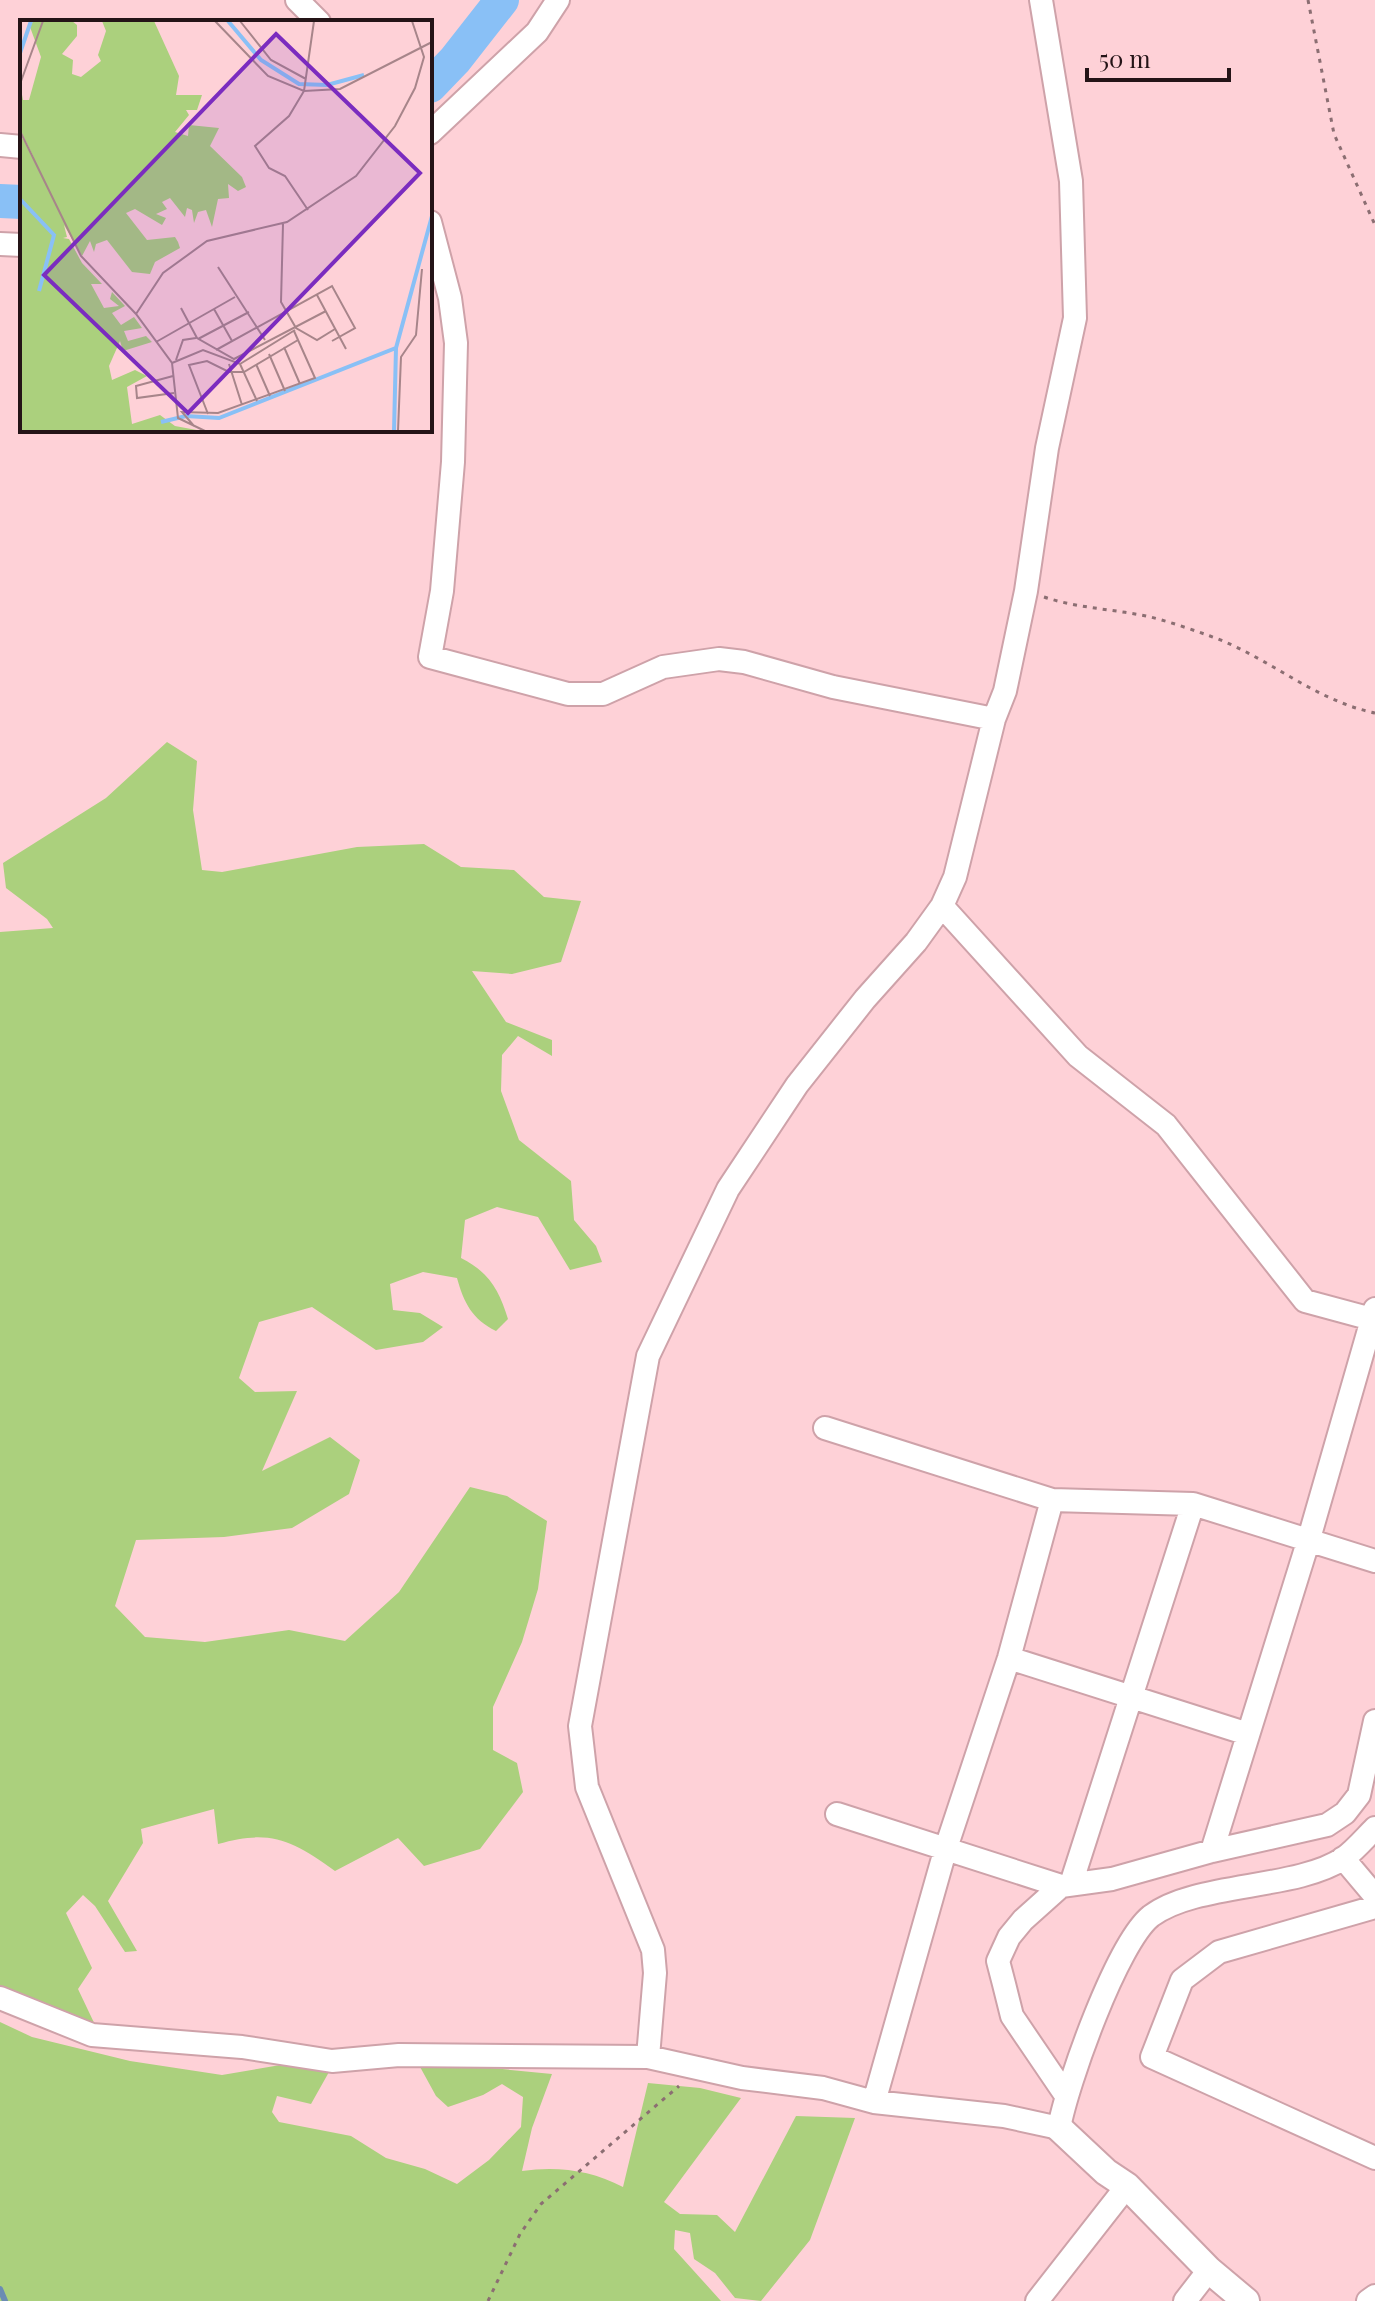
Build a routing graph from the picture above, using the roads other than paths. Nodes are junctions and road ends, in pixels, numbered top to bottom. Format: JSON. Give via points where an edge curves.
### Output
{"nodes":[{"id":1,"x":297,"y":0,"type":"edge"},
{"id":2,"x":558,"y":0,"type":"edge"},
{"id":3,"x":1041,"y":0,"type":"edge"},
{"id":4,"x":317,"y":20,"type":"edge"},
{"id":5,"x":432,"y":131,"type":"edge"},
{"id":6,"x":0,"y":145,"type":"edge"},
{"id":7,"x":20,"y":147,"type":"edge"},
{"id":8,"x":432,"y":230,"type":"edge"},
{"id":9,"x":0,"y":244,"type":"edge"},
{"id":10,"x":20,"y":245,"type":"edge"},
{"id":11,"x":994,"y":719,"type":"junction"},
{"id":12,"x":942,"y":906,"type":"junction"},
{"id":13,"x":1374,"y":1316,"type":"edge"},
{"id":14,"x":825,"y":1428,"type":"dead end"},
{"id":15,"x":1052,"y":1500,"type":"junction"},
{"id":16,"x":1193,"y":1504,"type":"junction"},
{"id":17,"x":1308,"y":1542,"type":"junction"},
{"id":18,"x":1375,"y":1561,"type":"edge"},
{"id":19,"x":1009,"y":1658,"type":"junction"},
{"id":20,"x":1131,"y":1696,"type":"junction"},
{"id":21,"x":1375,"y":1721,"type":"edge"},
{"id":22,"x":1248,"y":1734,"type":"junction"},
{"id":23,"x":837,"y":1814,"type":"dead end"},
{"id":24,"x":1375,"y":1828,"type":"edge"},
{"id":25,"x":945,"y":1851,"type":"junction"},
{"id":26,"x":1212,"y":1851,"type":"junction"},
{"id":27,"x":1343,"y":1858,"type":"junction"},
{"id":28,"x":1066,"y":1885,"type":"junction"},
{"id":29,"x":1375,"y":1896,"type":"edge"},
{"id":30,"x":1375,"y":1907,"type":"edge"},
{"id":31,"x":0,"y":1998,"type":"edge"},
{"id":32,"x":648,"y":2057,"type":"junction"},
{"id":33,"x":1065,"y":2094,"type":"junction"},
{"id":34,"x":874,"y":2102,"type":"junction"},
{"id":35,"x":1059,"y":2128,"type":"junction"},
{"id":36,"x":1375,"y":2158,"type":"edge"},
{"id":37,"x":1127,"y":2186,"type":"junction"},
{"id":38,"x":1209,"y":2270,"type":"junction"},
{"id":39,"x":1375,"y":2296,"type":"edge"},
{"id":40,"x":1037,"y":2301,"type":"edge"},
{"id":41,"x":1185,"y":2301,"type":"edge"},
{"id":42,"x":1246,"y":2301,"type":"edge"},
{"id":43,"x":1368,"y":2301,"type":"edge"}],
"edges":[{"from":1,"to":4,"type":"street"},
{"from":2,"to":5,"type":"street","via":[[537,32]]},
{"from":3,"to":11,"type":"street","via":[[1071,181],[1075,318],[1047,448],[1026,591]]},
{"from":6,"to":7,"type":"street"},
{"from":8,"to":11,"type":"street","via":[[456,343],[448,520],[430,657],[568,694],[603,694],[663,667],[719,659]]},
{"from":9,"to":10,"type":"street"},
{"from":11,"to":12,"type":"street","via":[[955,877]]},
{"from":12,"to":13,"type":"street","via":[[1078,1056],[1166,1125],[1305,1301]]},
{"from":12,"to":32,"type":"street","via":[[797,1085],[728,1189],[648,1356],[580,1726],[587,1787],[653,1950]]},
{"from":13,"to":17,"type":"street"},
{"from":14,"to":15,"type":"street"},
{"from":15,"to":16,"type":"street"},
{"from":15,"to":19,"type":"street"},
{"from":16,"to":17,"type":"street"},
{"from":16,"to":20,"type":"street"},
{"from":17,"to":18,"type":"street"},
{"from":17,"to":22,"type":"street"},
{"from":19,"to":20,"type":"street"},
{"from":19,"to":25,"type":"street"},
{"from":20,"to":22,"type":"street"},
{"from":20,"to":28,"type":"street"},
{"from":21,"to":26,"type":"street","via":[[1359,1795],[1345,1813],[1308,1831]]},
{"from":22,"to":26,"type":"street"},
{"from":23,"to":25,"type":"street"},
{"from":24,"to":27,"type":"street"},
{"from":25,"to":28,"type":"street"},
{"from":25,"to":34,"type":"street"},
{"from":26,"to":28,"type":"street","via":[[1112,1879]]},
{"from":27,"to":29,"type":"street"},
{"from":27,"to":33,"type":"street","via":[[1176,1904],[1151,1916],[1133,1934]]},
{"from":28,"to":33,"type":"street","via":[[1023,1920],[998,1961],[1012,2016]]},
{"from":30,"to":36,"type":"street","via":[[1219,1952],[1182,1980],[1152,2057]]},
{"from":31,"to":32,"type":"street","via":[[92,2035],[242,2047],[332,2061],[399,2055]]},
{"from":32,"to":34,"type":"street"},
{"from":33,"to":35,"type":"street"},
{"from":34,"to":35,"type":"street","via":[[1004,2116]]},
{"from":35,"to":37,"type":"street"},
{"from":37,"to":38,"type":"street"},
{"from":37,"to":40,"type":"street"},
{"from":38,"to":41,"type":"street"},
{"from":38,"to":42,"type":"street"},
{"from":39,"to":43,"type":"street"}]}
